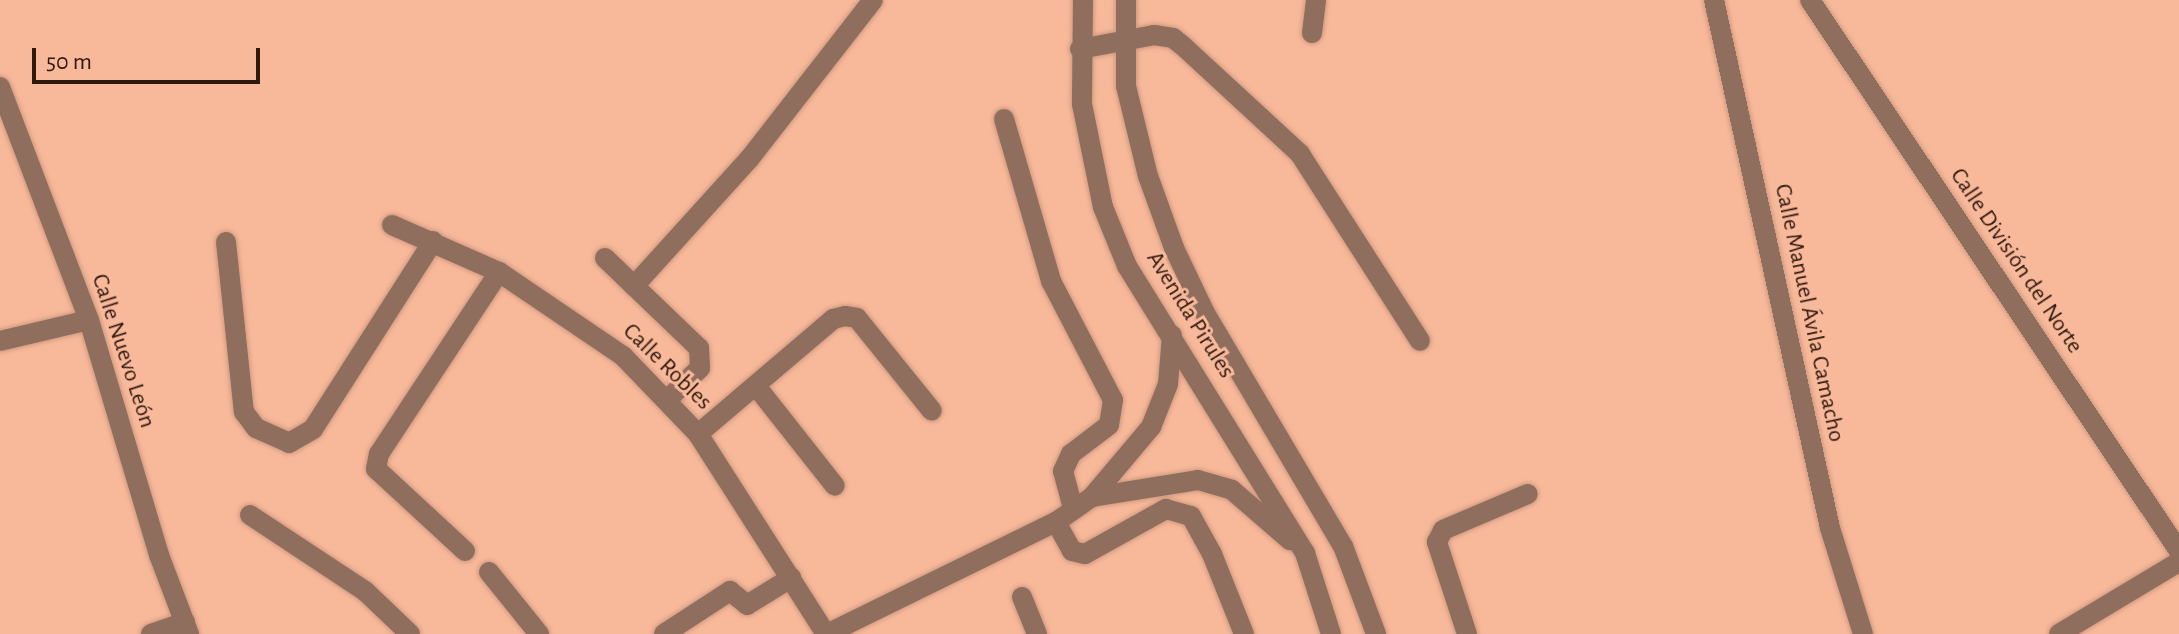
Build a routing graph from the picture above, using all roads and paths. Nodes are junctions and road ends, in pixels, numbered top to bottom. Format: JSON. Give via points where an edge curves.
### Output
{"nodes":[{"id":1,"x":873,"y":0,"type":"edge"},
{"id":2,"x":1083,"y":0,"type":"edge"},
{"id":3,"x":1126,"y":0,"type":"edge"},
{"id":4,"x":1316,"y":0,"type":"edge"},
{"id":5,"x":1714,"y":0,"type":"edge"},
{"id":6,"x":1810,"y":0,"type":"edge"},
{"id":7,"x":1312,"y":33,"type":"dead end"},
{"id":8,"x":1123,"y":42,"type":"junction"},
{"id":9,"x":1080,"y":49,"type":"junction"},
{"id":10,"x":0,"y":87,"type":"edge"},
{"id":11,"x":1004,"y":119,"type":"dead end"},
{"id":12,"x":392,"y":225,"type":"dead end"},
{"id":13,"x":433,"y":241,"type":"junction"},
{"id":14,"x":226,"y":242,"type":"dead end"},
{"id":15,"x":605,"y":258,"type":"dead end"},
{"id":16,"x":499,"y":272,"type":"junction"},
{"id":17,"x":634,"y":286,"type":"junction"},
{"id":18,"x":89,"y":320,"type":"junction"},
{"id":19,"x":1172,"y":335,"type":"junction"},
{"id":20,"x":0,"y":341,"type":"edge"},
{"id":21,"x":1420,"y":341,"type":"dead end"},
{"id":22,"x":756,"y":386,"type":"junction"},
{"id":23,"x":668,"y":399,"type":"junction"},
{"id":24,"x":932,"y":411,"type":"dead end"},
{"id":25,"x":698,"y":434,"type":"junction"},
{"id":26,"x":835,"y":486,"type":"dead end"},
{"id":27,"x":1528,"y":494,"type":"dead end"},
{"id":28,"x":1092,"y":497,"type":"junction"},
{"id":29,"x":1073,"y":508,"type":"junction"},
{"id":30,"x":250,"y":515,"type":"dead end"},
{"id":31,"x":1056,"y":522,"type":"junction"},
{"id":32,"x":465,"y":551,"type":"dead end"},
{"id":33,"x":2179,"y":551,"type":"edge"},
{"id":34,"x":1305,"y":553,"type":"junction"},
{"id":35,"x":2179,"y":562,"type":"edge"},
{"id":36,"x":489,"y":572,"type":"dead end"},
{"id":37,"x":791,"y":578,"type":"junction"},
{"id":38,"x":1022,"y":597,"type":"dead end"},
{"id":39,"x":187,"y":628,"type":"edge"},
{"id":40,"x":151,"y":634,"type":"edge"},
{"id":41,"x":410,"y":634,"type":"edge"},
{"id":42,"x":539,"y":634,"type":"edge"},
{"id":43,"x":664,"y":634,"type":"edge"},
{"id":44,"x":826,"y":634,"type":"edge"},
{"id":45,"x":1037,"y":634,"type":"edge"},
{"id":46,"x":1244,"y":634,"type":"edge"},
{"id":47,"x":1331,"y":634,"type":"edge"},
{"id":48,"x":1376,"y":634,"type":"edge"},
{"id":49,"x":1467,"y":634,"type":"edge"},
{"id":50,"x":1863,"y":634,"type":"edge"},
{"id":51,"x":2059,"y":634,"type":"edge"}],
"edges":[{"from":1,"to":17,"type":"street","via":[[750,158]]},
{"from":2,"to":9,"type":"street","name":"Avenida Pirules"},
{"from":3,"to":8,"type":"street","name":"Avenida Pirules"},
{"from":4,"to":7,"type":"street"},
{"from":5,"to":50,"type":"street","name":"Calle Manuel Ávila Camacho","via":[[1830,528]]},
{"from":6,"to":33,"type":"street","name":"Calle División del Norte"},
{"from":8,"to":9,"type":"street"},
{"from":8,"to":21,"type":"street","via":[[1154,35],[1173,38],[1300,154]]},
{"from":8,"to":48,"type":"street","name":"Avenida Pirules","via":[[1126,86],[1174,248],[1205,313],[1343,546]]},
{"from":9,"to":19,"type":"street","name":"Avenida Pirules","via":[[1082,104],[1103,207],[1127,266]]},
{"from":10,"to":18,"type":"street","name":"Calle Nuevo León"},
{"from":11,"to":29,"type":"street","via":[[1051,281],[1113,400],[1109,425],[1071,454],[1063,471]]},
{"from":12,"to":13,"type":"street","name":"Calle Robles"},
{"from":13,"to":14,"type":"street","via":[[313,429],[289,443],[256,428],[244,412]]},
{"from":13,"to":16,"type":"street","name":"Calle Robles"},
{"from":15,"to":17,"type":"street"},
{"from":16,"to":23,"type":"street","name":"Calle Robles","via":[[623,356]]},
{"from":16,"to":32,"type":"street","via":[[379,454],[376,469]]},
{"from":17,"to":23,"type":"street","via":[[699,348],[700,368]]},
{"from":18,"to":20,"type":"street"},
{"from":18,"to":39,"type":"street","name":"Calle Nuevo León","via":[[159,555]]},
{"from":19,"to":28,"type":"street","name":"Calle Robles","via":[[1168,384],[1151,427]]},
{"from":19,"to":34,"type":"street","name":"Avenida Pirules"},
{"from":22,"to":24,"type":"street","via":[[833,319],[845,316],[857,318]]},
{"from":22,"to":25,"type":"street"},
{"from":22,"to":26,"type":"street"},
{"from":23,"to":25,"type":"street","name":"Calle Robles"},
{"from":25,"to":37,"type":"street","name":"Calle Robles"},
{"from":27,"to":49,"type":"street","via":[[1443,530],[1437,542]]},
{"from":28,"to":29,"type":"street","name":"Calle Robles"},
{"from":28,"to":34,"type":"street","name":"Calle Robles","via":[[1198,480],[1232,490]]},
{"from":29,"to":31,"type":"street","name":"Calle Robles"},
{"from":30,"to":41,"type":"street","via":[[365,591]]},
{"from":31,"to":44,"type":"street","name":"Calle Robles"},
{"from":31,"to":46,"type":"street","via":[[1072,551],[1085,554],[1166,509],[1191,516]]},
{"from":34,"to":47,"type":"street","name":"Avenida Pirules"},
{"from":35,"to":51,"type":"street"},
{"from":36,"to":42,"type":"street"},
{"from":37,"to":43,"type":"street","via":[[747,605],[730,591]]},
{"from":37,"to":44,"type":"street","name":"Calle Robles"},
{"from":38,"to":45,"type":"street"},
{"from":39,"to":40,"type":"street"}]}
